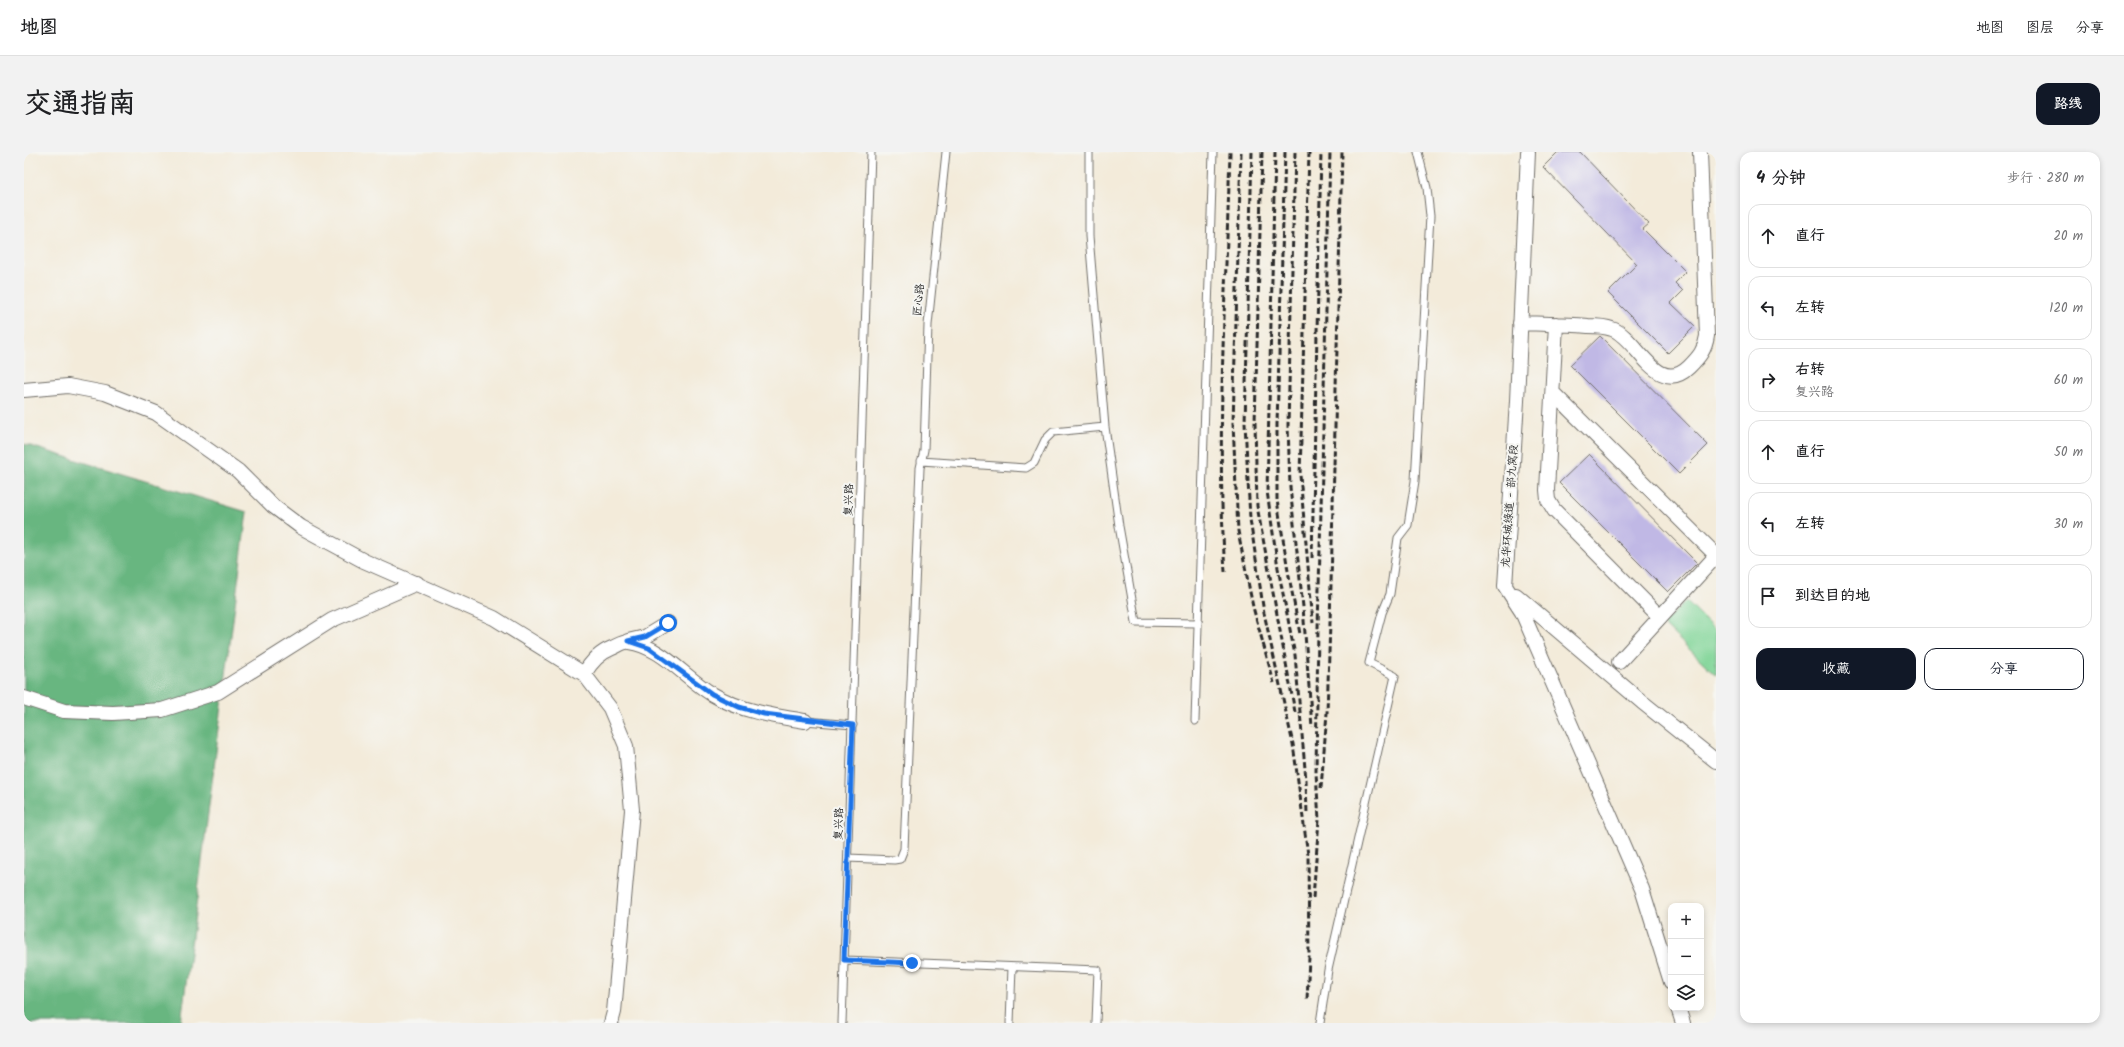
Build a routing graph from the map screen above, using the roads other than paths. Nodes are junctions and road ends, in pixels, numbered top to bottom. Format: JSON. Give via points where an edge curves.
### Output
{"nodes":[{"id":1,"x":871,"y":152,"type":"edge"},
{"id":2,"x":946,"y":152,"type":"edge"},
{"id":3,"x":1089,"y":152,"type":"edge"},
{"id":4,"x":1213,"y":152,"type":"edge"},
{"id":5,"x":1418,"y":152,"type":"edge"},
{"id":6,"x":1528,"y":152,"type":"edge"},
{"id":7,"x":1700,"y":152,"type":"edge"},
{"id":8,"x":1520,"y":323,"type":"junction"},
{"id":9,"x":1556,"y":324,"type":"junction"},
{"id":10,"x":24,"y":390,"type":"edge"},
{"id":11,"x":1553,"y":393,"type":"junction"},
{"id":12,"x":1105,"y":427,"type":"junction"},
{"id":13,"x":921,"y":462,"type":"junction"},
{"id":14,"x":1716,"y":555,"type":"edge"},
{"id":15,"x":417,"y":584,"type":"junction"},
{"id":16,"x":1506,"y":586,"type":"junction"},
{"id":17,"x":1660,"y":617,"type":"junction"},
{"id":18,"x":668,"y":623,"type":"dead end"},
{"id":19,"x":1197,"y":623,"type":"junction"},
{"id":20,"x":628,"y":641,"type":"junction"},
{"id":21,"x":1619,"y":662,"type":"dead end"},
{"id":22,"x":584,"y":674,"type":"junction"},
{"id":23,"x":24,"y":698,"type":"edge"},
{"id":24,"x":805,"y":721,"type":"joint"},
{"id":25,"x":1195,"y":721,"type":"dead end"},
{"id":26,"x":853,"y":725,"type":"junction"},
{"id":27,"x":1716,"y":761,"type":"edge"},
{"id":28,"x":848,"y":858,"type":"junction"},
{"id":29,"x":844,"y":960,"type":"junction"},
{"id":30,"x":1012,"y":966,"type":"junction"},
{"id":31,"x":1669,"y":975,"type":"edge"},
{"id":32,"x":1679,"y":1011,"type":"edge"},
{"id":33,"x":610,"y":1023,"type":"edge"},
{"id":34,"x":842,"y":1023,"type":"edge"},
{"id":35,"x":1010,"y":1023,"type":"edge"},
{"id":36,"x":1096,"y":1023,"type":"edge"},
{"id":37,"x":1320,"y":1023,"type":"edge"},
{"id":38,"x":1683,"y":1023,"type":"edge"}],
"edges":[{"from":1,"to":26,"type":"lane","name":"复兴路"},
{"from":2,"to":13,"type":"lane","name":"匠心路","via":[[928,325],[924,450]]},
{"from":3,"to":12,"type":"lane","via":[[1089,236]]},
{"from":4,"to":19,"type":"lane"},
{"from":5,"to":37,"type":"lane","via":[[1427,188],[1430,216],[1415,481],[1408,525],[1398,538],[1390,594],[1382,613],[1369,663],[1395,676],[1328,970]]},
{"from":6,"to":8,"type":"street","name":"龙华环城绿道 - 部九窝段"},
{"from":7,"to":9,"type":"street","via":[[1707,336],[1702,353],[1680,374],[1670,375],[1660,373],[1651,367],[1625,338],[1612,328]]},
{"from":8,"to":9,"type":"street"},
{"from":8,"to":16,"type":"street","name":"龙华环城绿道 - 部九窝段"},
{"from":9,"to":11,"type":"street"},
{"from":10,"to":15,"type":"street","via":[[68,386],[105,393],[156,413],[238,471],[273,506],[301,527],[364,561]]},
{"from":11,"to":14,"type":"street"},
{"from":11,"to":17,"type":"street","via":[[1548,500],[1554,510]]},
{"from":12,"to":13,"type":"lane","via":[[1053,432],[1045,440],[1034,463],[1026,468]]},
{"from":12,"to":19,"type":"lane","via":[[1136,622]]},
{"from":13,"to":28,"type":"lane","name":"匠心路","via":[[904,849],[900,859],[894,860]]},
{"from":14,"to":17,"type":"street"},
{"from":15,"to":22,"type":"street","via":[[494,618]]},
{"from":15,"to":23,"type":"street","via":[[332,620],[218,692],[162,710],[113,713],[64,711]]},
{"from":16,"to":27,"type":"street","via":[[1642,702]]},
{"from":16,"to":31,"type":"street","via":[[1522,612],[1642,889]]},
{"from":17,"to":21,"type":"street"},
{"from":18,"to":20,"type":"street","via":[[645,637]]},
{"from":19,"to":25,"type":"lane"},
{"from":20,"to":22,"type":"street","via":[[592,661]]},
{"from":20,"to":24,"type":"street","via":[[649,648],[712,694],[739,707]]},
{"from":22,"to":33,"type":"street","via":[[610,708],[626,746],[632,810],[614,1012]]},
{"from":24,"to":26,"type":"lane"},
{"from":26,"to":28,"type":"lane","name":"复兴路"},
{"from":28,"to":29,"type":"lane","name":"复兴路"},
{"from":29,"to":30,"type":"lane"},
{"from":29,"to":34,"type":"lane","name":"复兴路"},
{"from":30,"to":35,"type":"lane"},
{"from":30,"to":36,"type":"lane","via":[[1098,970]]},
{"from":32,"to":38,"type":"street"}]}
